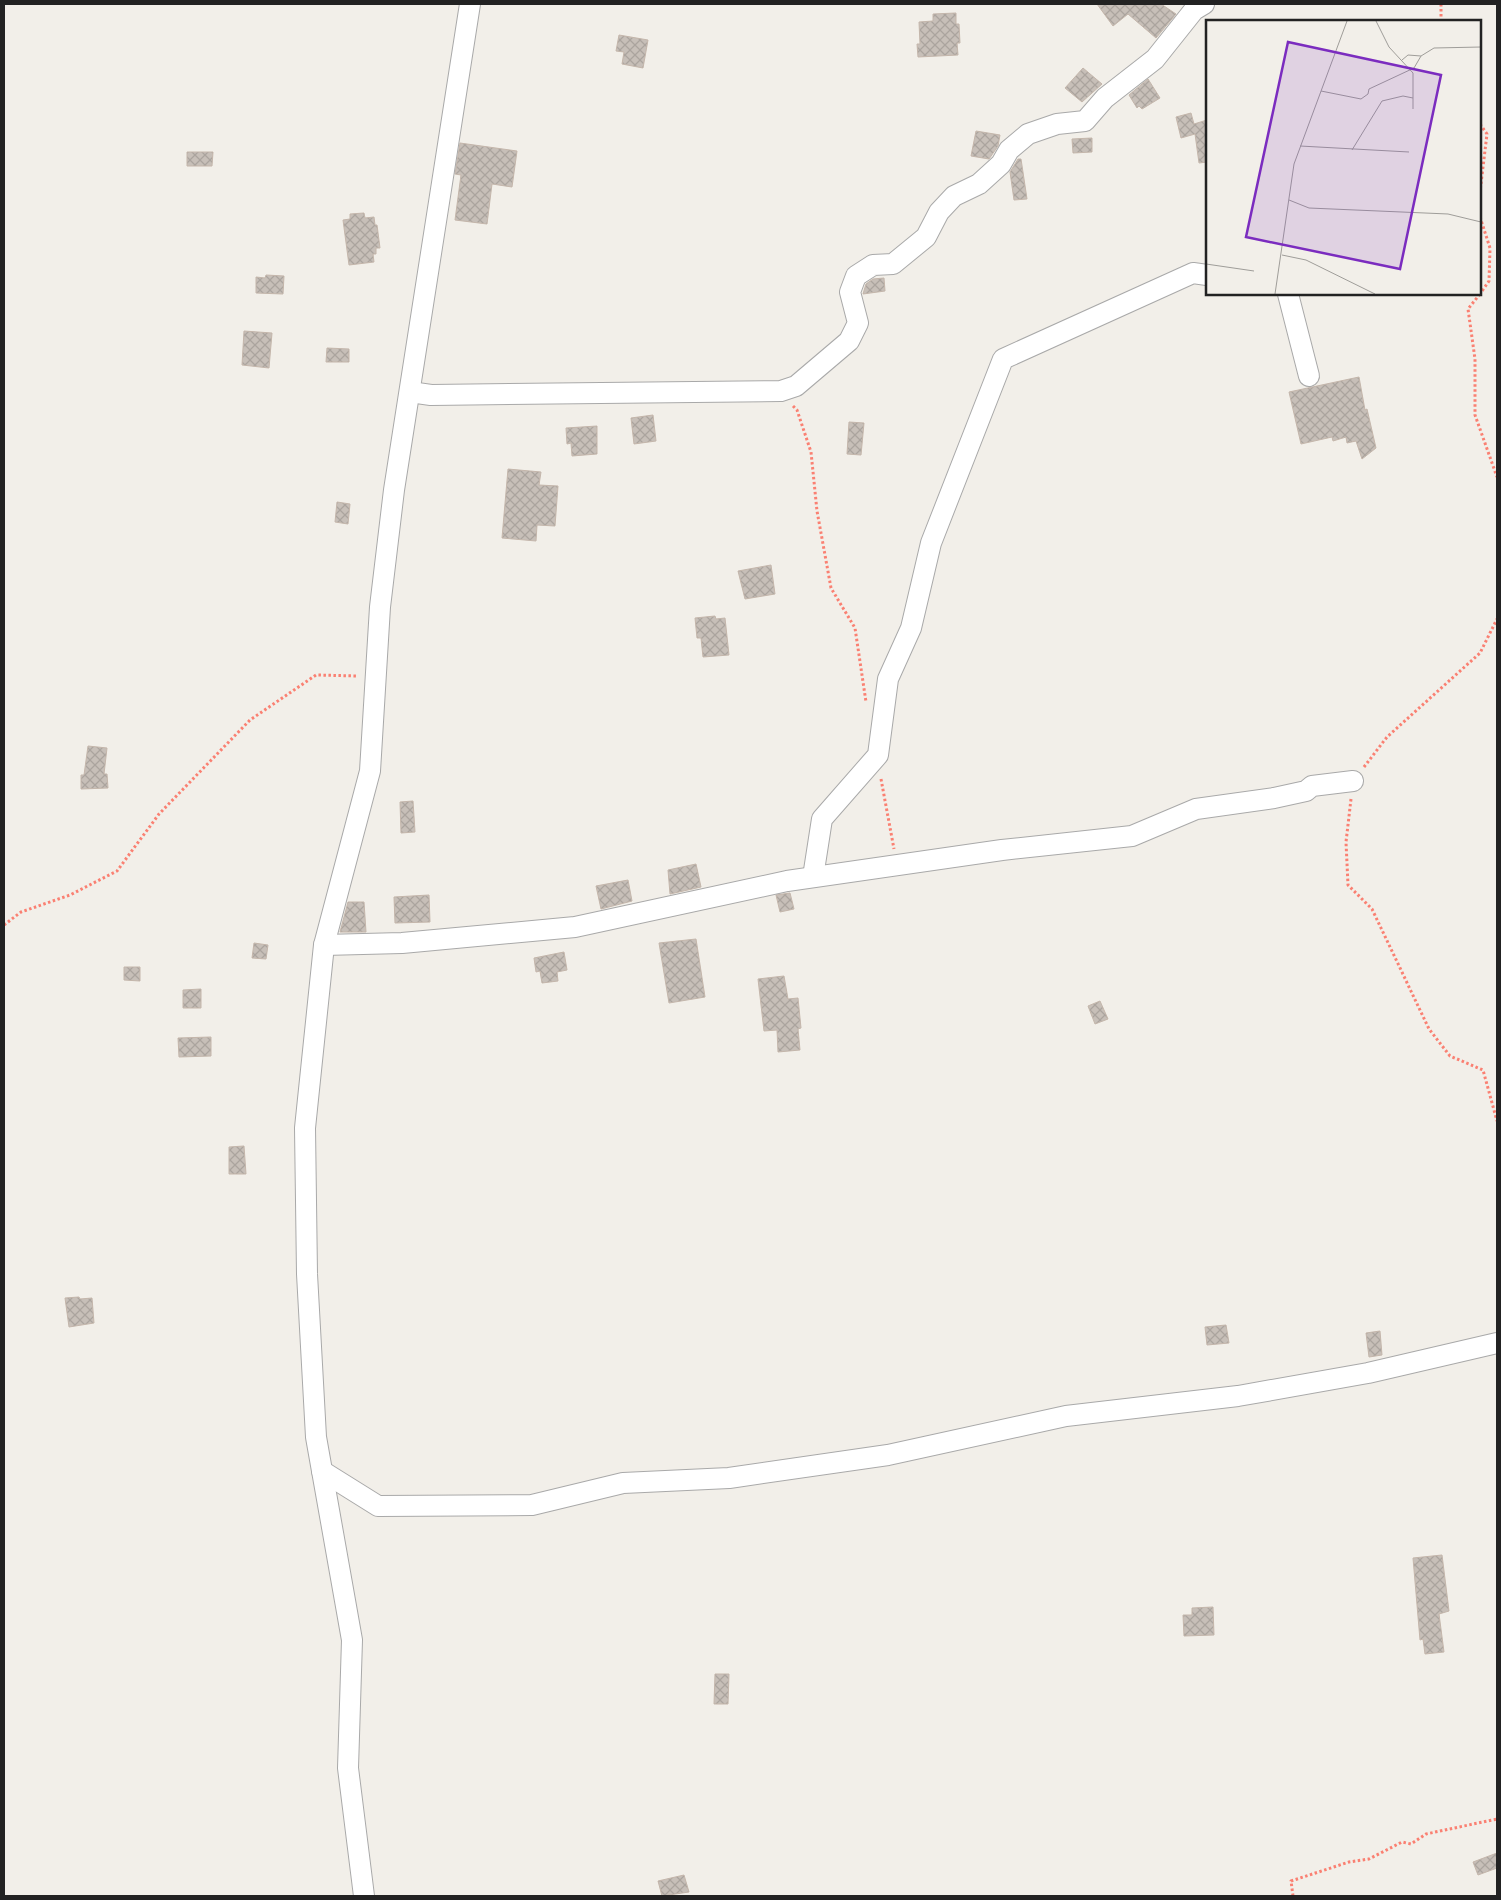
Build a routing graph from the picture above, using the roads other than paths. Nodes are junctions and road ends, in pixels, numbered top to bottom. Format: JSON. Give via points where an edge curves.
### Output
{"nodes":[{"id":1,"x":470,"y":4,"type":"edge"},
{"id":2,"x":1197,"y":10,"type":"edge"},
{"id":3,"x":1206,"y":275,"type":"edge"},
{"id":4,"x":1288,"y":295,"type":"edge"},
{"id":5,"x":1309,"y":376,"type":"dead end"},
{"id":6,"x":410,"y":392,"type":"junction"},
{"id":7,"x":1353,"y":781,"type":"road end"},
{"id":8,"x":813,"y":877,"type":"junction"},
{"id":9,"x":324,"y":944,"type":"junction"},
{"id":10,"x":1497,"y":1343,"type":"edge"},
{"id":11,"x":322,"y":1471,"type":"junction"},
{"id":12,"x":364,"y":1896,"type":"edge"}],
"edges":[{"from":1,"to":6,"type":"street"},
{"from":2,"to":6,"type":"street","via":[[1155,58],[1106,98],[1085,120],[1057,124],[1028,134],[979,184],[954,196],[939,212],[926,237],[894,264],[873,266],[856,276],[850,292],[858,323],[849,341],[796,386],[781,392],[431,395]]},
{"from":3,"to":8,"type":"street","via":[[1192,273],[1003,359],[931,543],[910,628],[888,679],[878,755],[822,819]]},
{"from":4,"to":5,"type":"street"},
{"from":6,"to":9,"type":"street","via":[[380,608],[370,771]]},
{"from":7,"to":8,"type":"street","via":[[1312,786],[1306,791],[1274,798],[1196,808],[1132,836]]},
{"from":8,"to":9,"type":"street","via":[[575,927],[402,943]]},
{"from":9,"to":11,"type":"street","via":[[305,1128],[307,1274],[316,1437]]},
{"from":10,"to":11,"type":"street","via":[[1368,1373],[1238,1396],[1066,1416],[888,1455],[729,1478],[623,1483],[532,1505],[378,1506]]},
{"from":11,"to":12,"type":"street","via":[[352,1640],[348,1768]]}]}
